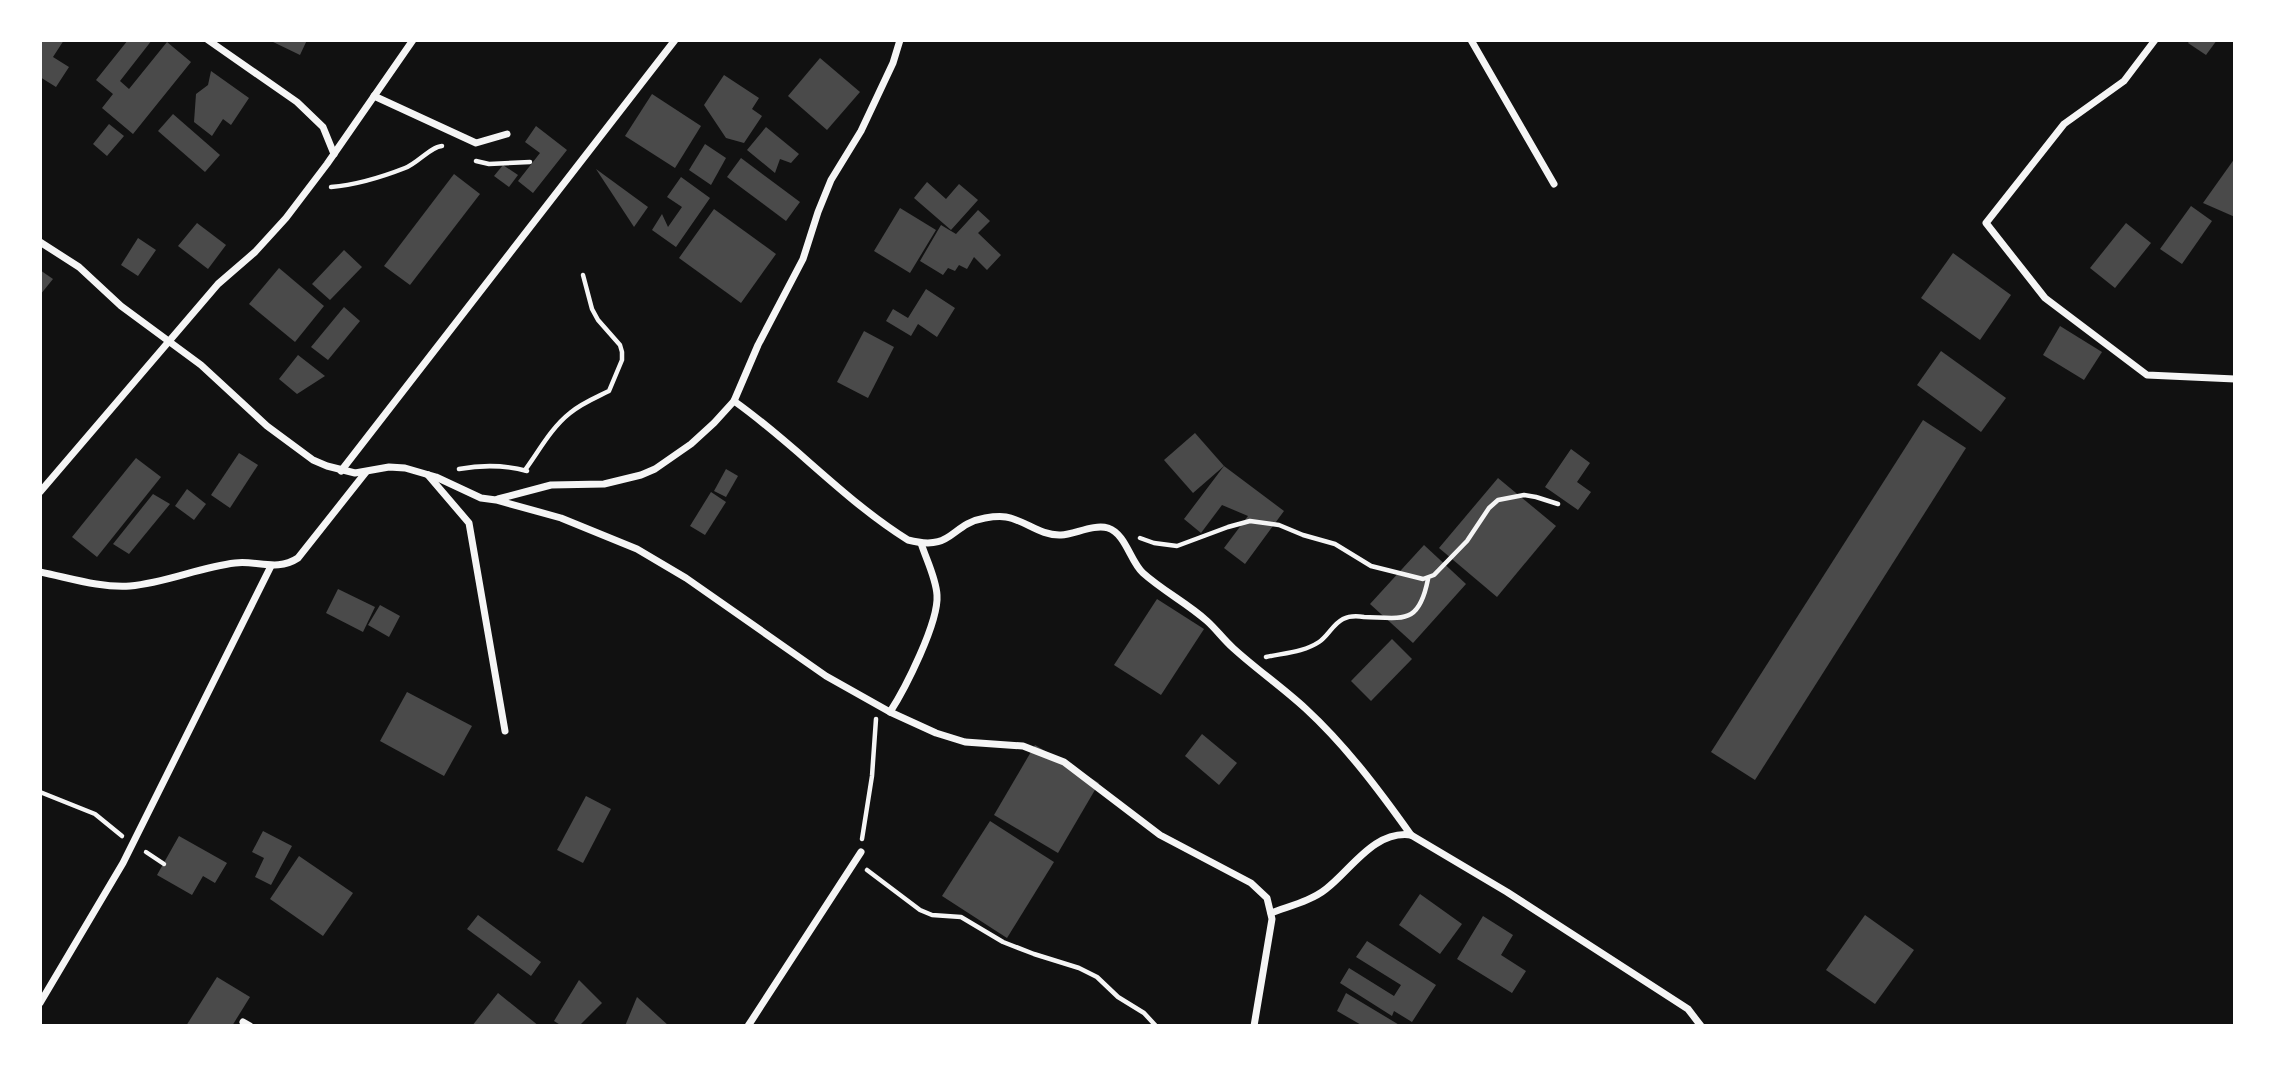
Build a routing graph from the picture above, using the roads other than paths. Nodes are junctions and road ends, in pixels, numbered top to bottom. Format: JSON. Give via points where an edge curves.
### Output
{"nodes":[{"id":1,"x":208,"y":40,"type":"edge"},
{"id":2,"x":413,"y":40,"type":"edge"},
{"id":3,"x":675,"y":40,"type":"edge"},
{"id":4,"x":900,"y":40,"type":"edge"},
{"id":5,"x":1471,"y":40,"type":"edge"},
{"id":6,"x":2155,"y":40,"type":"edge"},
{"id":7,"x":374,"y":96,"type":"junction"},
{"id":8,"x":507,"y":134,"type":"dead end"},
{"id":9,"x":334,"y":154,"type":"junction"},
{"id":10,"x":1554,"y":184,"type":"dead end"},
{"id":11,"x":40,"y":242,"type":"edge"},
{"id":12,"x":167,"y":341,"type":"junction"},
{"id":13,"x":2235,"y":379,"type":"edge"},
{"id":14,"x":734,"y":401,"type":"junction"},
{"id":15,"x":341,"y":471,"type":"junction"},
{"id":16,"x":366,"y":472,"type":"junction"},
{"id":17,"x":427,"y":474,"type":"junction"},
{"id":18,"x":40,"y":492,"type":"edge"},
{"id":19,"x":496,"y":500,"type":"junction"},
{"id":20,"x":921,"y":543,"type":"junction"},
{"id":21,"x":271,"y":566,"type":"junction"},
{"id":22,"x":40,"y":572,"type":"edge"},
{"id":23,"x":890,"y":712,"type":"junction"},
{"id":24,"x":505,"y":731,"type":"dead end"},
{"id":25,"x":1411,"y":835,"type":"junction"},
{"id":26,"x":861,"y":852,"type":"road end"},
{"id":27,"x":1271,"y":913,"type":"junction"},
{"id":28,"x":40,"y":1003,"type":"edge"},
{"id":29,"x":747,"y":1026,"type":"edge"},
{"id":30,"x":1254,"y":1026,"type":"edge"},
{"id":31,"x":1701,"y":1026,"type":"edge"}],
"edges":[{"from":1,"to":9,"type":"street","via":[[297,102],[323,127]]},
{"from":2,"to":7,"type":"street"},
{"from":3,"to":15,"type":"street"},
{"from":4,"to":14,"type":"street","via":[[861,131],[831,180],[803,259]]},
{"from":5,"to":10,"type":"street"},
{"from":6,"to":13,"type":"street","via":[[2124,81],[2064,124],[1986,223],[2045,298],[2147,375]]},
{"from":7,"to":8,"type":"street","via":[[477,143]]},
{"from":7,"to":9,"type":"street"},
{"from":9,"to":12,"type":"street","via":[[255,252],[218,284]]},
{"from":11,"to":12,"type":"street","via":[[79,267]]},
{"from":12,"to":15,"type":"street","via":[[201,365],[282,439],[313,460]]},
{"from":12,"to":18,"type":"street"},
{"from":14,"to":19,"type":"street","via":[[691,444],[642,475],[604,484],[551,485]]},
{"from":14,"to":20,"type":"street","via":[[859,505],[908,540]]},
{"from":15,"to":16,"type":"street"},
{"from":16,"to":17,"type":"street","via":[[396,466]]},
{"from":16,"to":21,"type":"street","via":[[298,558]]},
{"from":17,"to":19,"type":"street"},
{"from":17,"to":24,"type":"street","via":[[468,523]]},
{"from":19,"to":23,"type":"street","via":[[561,518],[637,549],[827,676]]},
{"from":20,"to":23,"type":"street","via":[[937,592],[936,610],[905,689]]},
{"from":20,"to":25,"type":"street","via":[[948,539],[972,521],[1000,517],[1060,535],[1104,527],[1112,531],[1141,571],[1203,617],[1306,709],[1370,778]]},
{"from":21,"to":22,"type":"street","via":[[232,563],[128,586]]},
{"from":21,"to":28,"type":"street","via":[[133,843]]},
{"from":23,"to":27,"type":"street","via":[[965,742],[1023,746],[1064,762],[1160,835],[1251,883],[1267,898]]},
{"from":25,"to":27,"type":"street","via":[[1378,843],[1328,888]]},
{"from":25,"to":31,"type":"street","via":[[1688,1009]]},
{"from":26,"to":29,"type":"street"},
{"from":27,"to":30,"type":"street"}]}
